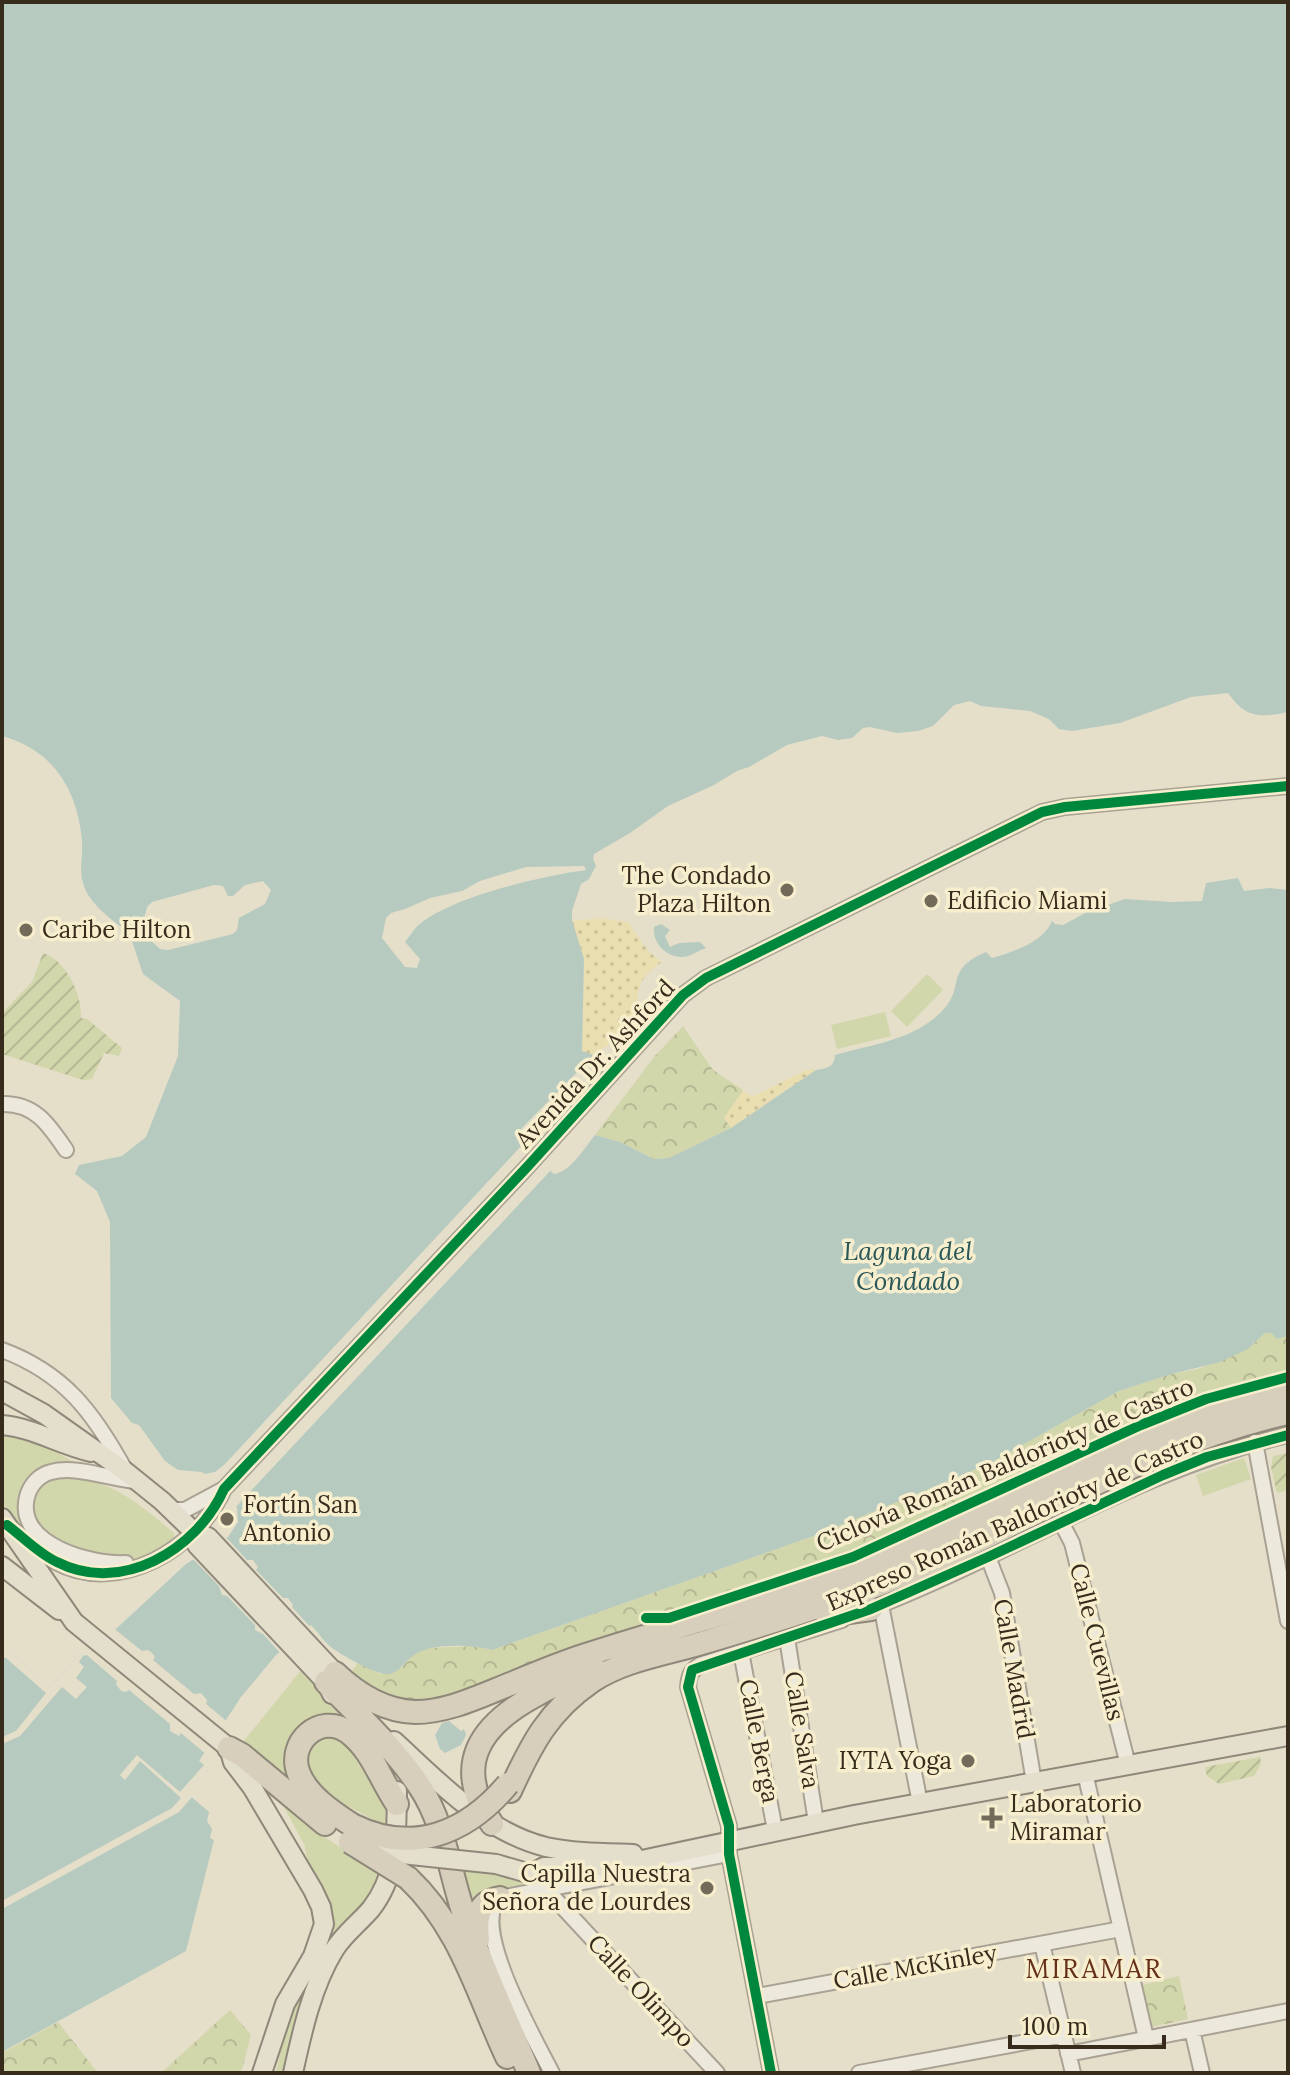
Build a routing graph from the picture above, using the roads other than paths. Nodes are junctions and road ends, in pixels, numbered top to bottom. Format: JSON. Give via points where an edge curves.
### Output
{"nodes":[{"id":1,"x":1288,"y":786,"type":"edge"},
{"id":2,"x":2,"y":1104,"type":"edge"},
{"id":3,"x":66,"y":1150,"type":"dead end"},
{"id":4,"x":2,"y":1350,"type":"edge"},
{"id":5,"x":2,"y":1391,"type":"edge"},
{"id":6,"x":1288,"y":1392,"type":"edge"},
{"id":7,"x":1288,"y":1413,"type":"edge"},
{"id":8,"x":2,"y":1425,"type":"edge"},
{"id":9,"x":1288,"y":1435,"type":"edge"},
{"id":10,"x":1255,"y":1442,"type":"junction"},
{"id":11,"x":101,"y":1454,"type":"junction"},
{"id":12,"x":131,"y":1476,"type":"junction"},
{"id":13,"x":224,"y":1489,"type":"junction"},
{"id":14,"x":171,"y":1510,"type":"junction"},
{"id":15,"x":5,"y":1522,"type":"edge"},
{"id":16,"x":1061,"y":1522,"type":"junction"},
{"id":17,"x":199,"y":1537,"type":"junction"},
{"id":18,"x":988,"y":1557,"type":"junction"},
{"id":19,"x":153,"y":1562,"type":"junction"},
{"id":20,"x":2,"y":1566,"type":"edge"},
{"id":21,"x":876,"y":1607,"type":"junction"},
{"id":22,"x":1288,"y":1621,"type":"edge"},
{"id":23,"x":81,"y":1627,"type":"junction"},
{"id":24,"x":779,"y":1630,"type":"junction"},
{"id":25,"x":741,"y":1652,"type":"junction"},
{"id":26,"x":611,"y":1671,"type":"junction"},
{"id":27,"x":330,"y":1678,"type":"junction"},
{"id":28,"x":1288,"y":1736,"type":"edge"},
{"id":29,"x":229,"y":1748,"type":"junction"},
{"id":30,"x":1128,"y":1765,"type":"junction"},
{"id":31,"x":1085,"y":1773,"type":"junction"},
{"id":32,"x":513,"y":1781,"type":"junction"},
{"id":33,"x":1034,"y":1782,"type":"junction"},
{"id":34,"x":920,"y":1803,"type":"junction"},
{"id":35,"x":397,"y":1804,"type":"junction"},
{"id":36,"x":816,"y":1822,"type":"junction"},
{"id":37,"x":492,"y":1824,"type":"junction"},
{"id":38,"x":775,"y":1830,"type":"junction"},
{"id":39,"x":351,"y":1833,"type":"junction"},
{"id":40,"x":729,"y":1847,"type":"junction"},
{"id":41,"x":383,"y":1852,"type":"junction"},
{"id":42,"x":657,"y":1854,"type":"junction"},
{"id":43,"x":531,"y":1874,"type":"junction"},
{"id":44,"x":546,"y":1890,"type":"junction"},
{"id":45,"x":500,"y":1898,"type":"junction"},
{"id":46,"x":1121,"y":1929,"type":"junction"},
{"id":47,"x":1042,"y":1944,"type":"junction"},
{"id":48,"x":479,"y":1953,"type":"junction"},
{"id":49,"x":757,"y":1996,"type":"junction"},
{"id":50,"x":1288,"y":2011,"type":"edge"},
{"id":51,"x":1192,"y":2030,"type":"junction"},
{"id":52,"x":1064,"y":2035,"type":"junction"},
{"id":53,"x":1146,"y":2038,"type":"junction"},
{"id":54,"x":1068,"y":2054,"type":"junction"},
{"id":55,"x":898,"y":2070,"type":"edge"},
{"id":56,"x":262,"y":2073,"type":"edge"},
{"id":57,"x":293,"y":2073,"type":"edge"},
{"id":58,"x":514,"y":2073,"type":"edge"},
{"id":59,"x":529,"y":2073,"type":"edge"},
{"id":60,"x":552,"y":2073,"type":"edge"},
{"id":61,"x":717,"y":2073,"type":"edge"},
{"id":62,"x":771,"y":2073,"type":"edge"},
{"id":63,"x":859,"y":2073,"type":"edge"},
{"id":64,"x":1073,"y":2073,"type":"edge"},
{"id":65,"x":1202,"y":2073,"type":"edge"}],
"edges":[{"from":1,"to":13,"type":"street","name":"Avenida Dr. Ashford","via":[[1042,812],[706,978],[683,995]]},
{"from":2,"to":3,"type":"street","via":[[25,1106],[39,1114]]},
{"from":4,"to":12,"type":"street","via":[[30,1360],[59,1380],[98,1425]]},
{"from":5,"to":11,"type":"main road"},
{"from":6,"to":27,"type":"highway","name":"Expreso Román Baldorioty de Castro","via":[[1172,1428],[839,1576],[556,1665],[466,1702],[432,1711],[391,1709]]},
{"from":7,"to":24,"type":"highway","name":"Expreso Román Baldorioty de Castro","via":[[1224,1430],[1131,1467]]},
{"from":8,"to":11,"type":"main road"},
{"from":9,"to":10,"type":"street"},
{"from":10,"to":16,"type":"street","via":[[1163,1475]]},
{"from":10,"to":22,"type":"street"},
{"from":11,"to":12,"type":"main road"},
{"from":12,"to":14,"type":"main road"},
{"from":12,"to":19,"type":"street","via":[[114,1480],[78,1470],[52,1471],[29,1489],[26,1512],[45,1540],[75,1557],[115,1564]]},
{"from":13,"to":14,"type":"street","via":[[185,1510]]},
{"from":13,"to":17,"type":"street","name":"Avenida Dr. Ashford"},
{"from":14,"to":17,"type":"main road"},
{"from":15,"to":19,"type":"street","via":[[56,1562],[77,1569],[121,1573]]},
{"from":15,"to":23,"type":"main road"},
{"from":16,"to":18,"type":"street"},
{"from":16,"to":30,"type":"street","name":"Calle Cuevillas","via":[[1072,1543]]},
{"from":17,"to":19,"type":"street","name":"Avenida Dr. Ashford"},
{"from":17,"to":27,"type":"main road"},
{"from":18,"to":21,"type":"street"},
{"from":18,"to":33,"type":"street","name":"Calle Madrid","via":[[1002,1593]]},
{"from":20,"to":23,"type":"main road"},
{"from":21,"to":24,"type":"highway"},
{"from":21,"to":34,"type":"street"},
{"from":23,"to":29,"type":"main road"},
{"from":24,"to":25,"type":"street"},
{"from":24,"to":26,"type":"highway","name":"Expreso Román Baldorioty de Castro"},
{"from":24,"to":36,"type":"street","name":"Calle Salva"},
{"from":25,"to":38,"type":"street","name":"Calle Berga"},
{"from":25,"to":40,"type":"street","via":[[692,1670],[688,1687],[729,1826]]},
{"from":26,"to":32,"type":"highway","name":"Expreso Román Baldorioty de Castro","via":[[574,1694],[547,1721]]},
{"from":26,"to":37,"type":"highway","via":[[562,1681],[513,1707],[489,1728],[478,1745],[472,1778]]},
{"from":27,"to":35,"type":"main road","via":[[332,1695],[382,1759],[397,1790]]},
{"from":27,"to":37,"type":"main road","via":[[458,1799]]},
{"from":27,"to":48,"type":"highway","via":[[429,1804]]},
{"from":28,"to":30,"type":"main road"},
{"from":29,"to":39,"type":"highway","via":[[328,1827]]},
{"from":29,"to":56,"type":"main road","via":[[321,1907],[324,1924],[313,1956],[285,2004]]},
{"from":30,"to":31,"type":"main road"},
{"from":31,"to":33,"type":"main road"},
{"from":31,"to":46,"type":"street"},
{"from":32,"to":39,"type":"highway","bridge":true,"via":[[467,1821],[434,1835],[415,1840]]},
{"from":32,"to":41,"type":"highway","name":"Expreso Román Baldorioty de Castro","bridge":true,"via":[[491,1811],[457,1839],[425,1850]]},
{"from":33,"to":34,"type":"main road"},
{"from":34,"to":36,"type":"main road"},
{"from":35,"to":39,"type":"highway","via":[[370,1756],[347,1732],[326,1726],[312,1730],[296,1753],[299,1775]]},
{"from":35,"to":57,"type":"main road","via":[[397,1845],[385,1886],[334,1950],[303,2029]]},
{"from":36,"to":38,"type":"main road"},
{"from":37,"to":42,"type":"main road","via":[[556,1849]]},
{"from":38,"to":40,"type":"main road"},
{"from":39,"to":41,"type":"highway","name":"Expreso Román Baldorioty de Castro","bridge":true},
{"from":39,"to":58,"type":"highway","bridge":true,"via":[[408,1878],[441,1913]]},
{"from":40,"to":42,"type":"main road"},
{"from":40,"to":44,"type":"street"},
{"from":40,"to":49,"type":"street"},
{"from":41,"to":43,"type":"main road","bridge":true,"via":[[496,1864]]},
{"from":42,"to":43,"type":"main road","via":[[603,1867],[544,1867]]},
{"from":43,"to":44,"type":"street","name":"Calle Olimpo"},
{"from":44,"to":45,"type":"street"},
{"from":44,"to":61,"type":"street","name":"Calle Olimpo"},
{"from":45,"to":48,"type":"highway","via":[[486,1902],[477,1916]]},
{"from":45,"to":60,"type":"street","via":[[493,1903],[490,1919],[499,1963]]},
{"from":46,"to":47,"type":"street","name":"Calle McKinley"},
{"from":46,"to":53,"type":"street"},
{"from":47,"to":49,"type":"street","name":"Calle McKinley"},
{"from":47,"to":52,"type":"street"},
{"from":48,"to":59,"type":"highway"},
{"from":49,"to":62,"type":"street"},
{"from":50,"to":51,"type":"street"},
{"from":51,"to":53,"type":"street"},
{"from":51,"to":65,"type":"street"},
{"from":52,"to":54,"type":"street"},
{"from":52,"to":55,"type":"street"},
{"from":53,"to":54,"type":"street"},
{"from":54,"to":64,"type":"street"},
{"from":55,"to":63,"type":"street"}]}
